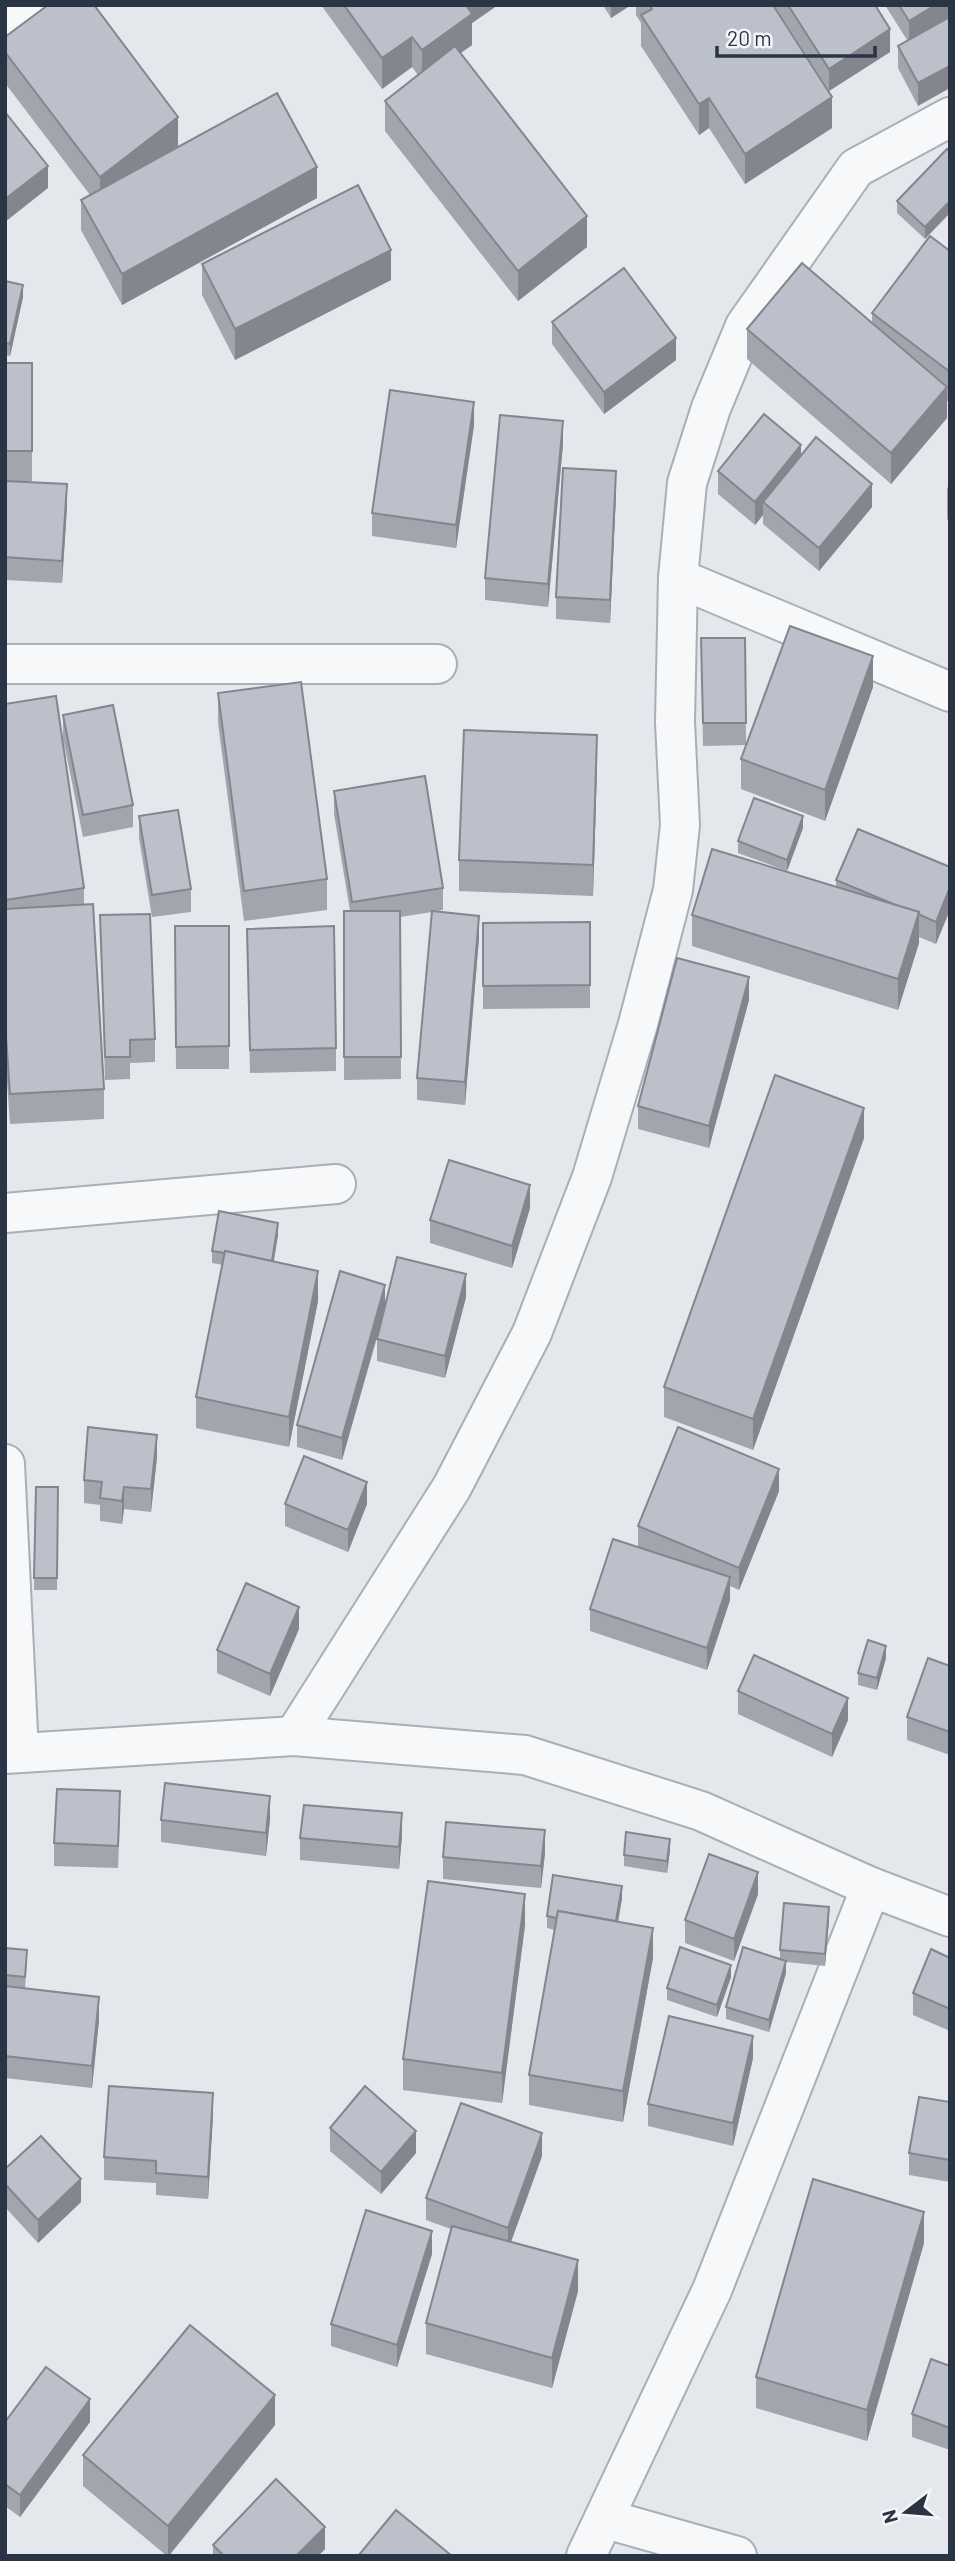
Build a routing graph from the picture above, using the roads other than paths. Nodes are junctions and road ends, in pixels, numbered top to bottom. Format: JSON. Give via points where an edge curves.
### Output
{"nodes":[{"id":1,"x":26,"y":5,"type":"edge"},
{"id":2,"x":5,"y":22,"type":"edge"},
{"id":3,"x":950,"y":117,"type":"edge"},
{"id":4,"x":678,"y":578,"type":"junction"},
{"id":5,"x":5,"y":664,"type":"edge"},
{"id":6,"x":437,"y":664,"type":"dead end"},
{"id":7,"x":950,"y":692,"type":"edge"},
{"id":8,"x":337,"y":1184,"type":"dead end"},
{"id":9,"x":5,"y":1213,"type":"edge"},
{"id":10,"x":5,"y":1464,"type":"edge"},
{"id":11,"x":294,"y":1736,"type":"junction"},
{"id":12,"x":12,"y":1754,"type":"edge"},
{"id":13,"x":872,"y":1887,"type":"junction"},
{"id":14,"x":950,"y":1917,"type":"edge"},
{"id":15,"x":606,"y":2519,"type":"junction"},
{"id":16,"x":586,"y":2556,"type":"edge"},
{"id":17,"x":737,"y":2556,"type":"edge"}],
"edges":[{"from":1,"to":2,"type":"street"},
{"from":3,"to":4,"type":"street","via":[[856,168],[745,326],[687,483]]},
{"from":4,"to":7,"type":"street"},
{"from":4,"to":11,"type":"street","via":[[675,722],[680,825],[673,890],[592,1177],[532,1333],[452,1487]]},
{"from":5,"to":6,"type":"street"},
{"from":8,"to":9,"type":"street"},
{"from":10,"to":12,"type":"street"},
{"from":11,"to":12,"type":"street"},
{"from":11,"to":13,"type":"street","via":[[525,1755],[701,1811]]},
{"from":13,"to":14,"type":"street"},
{"from":13,"to":15,"type":"street","via":[[712,2290]]},
{"from":15,"to":16,"type":"street"},
{"from":15,"to":17,"type":"street"}]}
